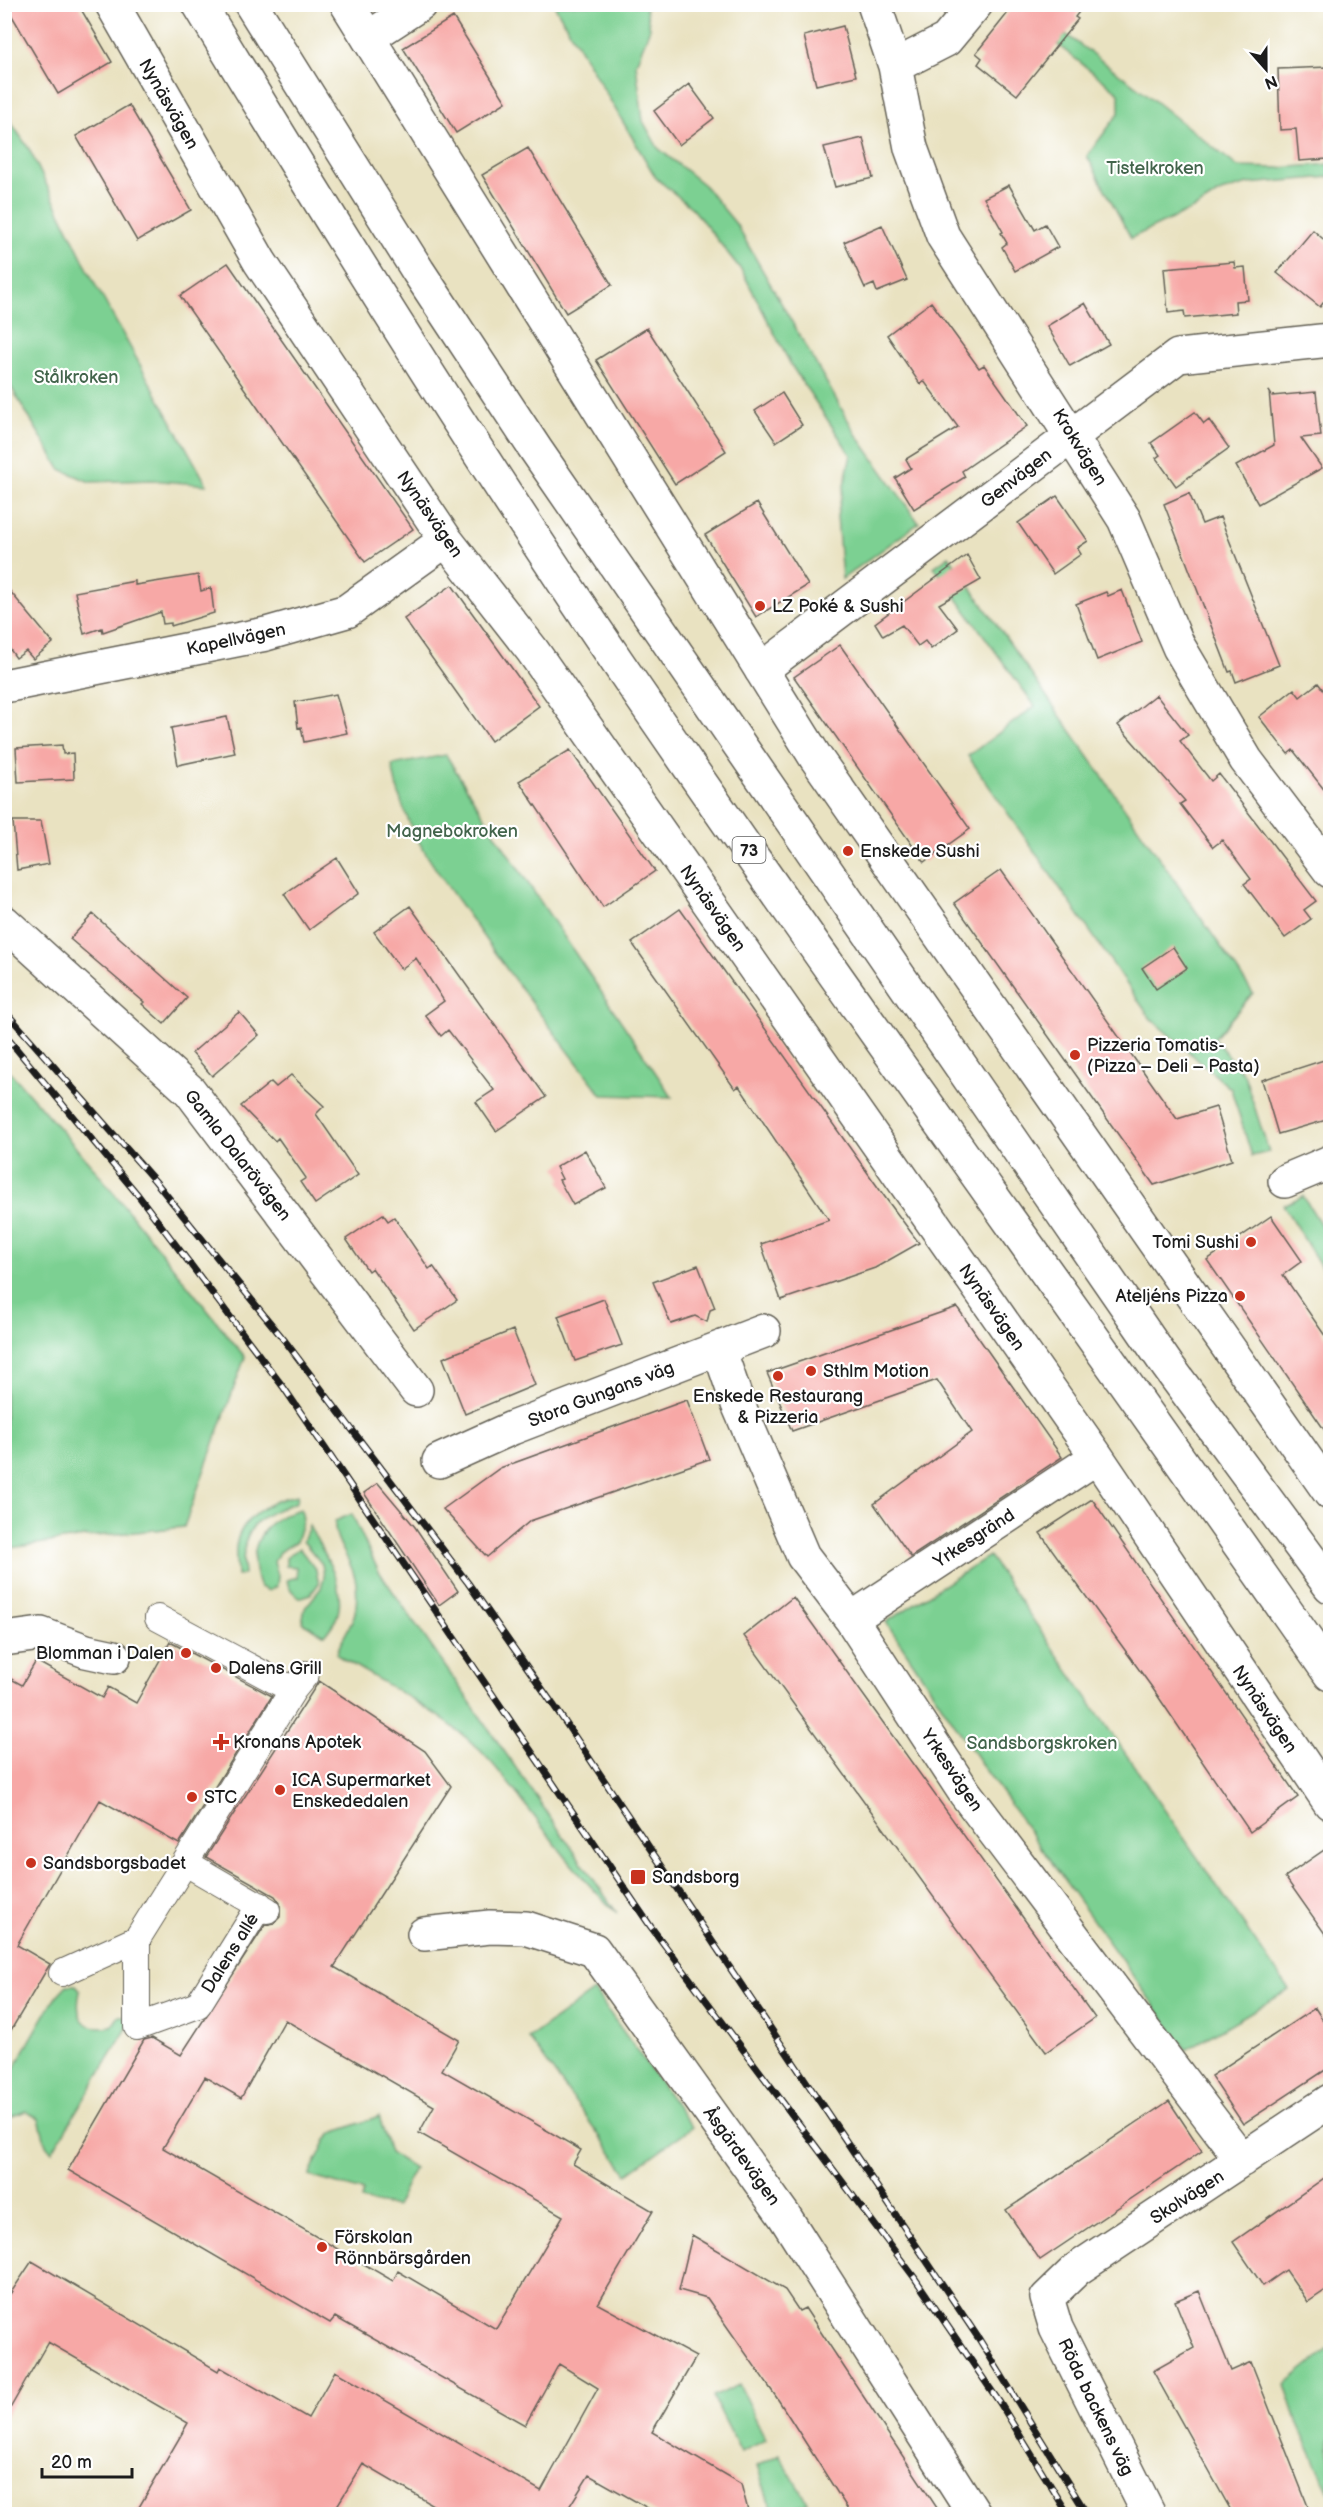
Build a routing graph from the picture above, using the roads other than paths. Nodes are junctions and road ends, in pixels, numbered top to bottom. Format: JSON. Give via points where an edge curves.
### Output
{"nodes":[{"id":1,"x":112,"y":4,"type":"edge"},
{"id":2,"x":200,"y":4,"type":"edge"},
{"id":3,"x":251,"y":4,"type":"edge"},
{"id":4,"x":347,"y":4,"type":"edge"},
{"id":5,"x":420,"y":4,"type":"edge"},
{"id":6,"x":874,"y":4,"type":"edge"},
{"id":7,"x":976,"y":4,"type":"edge"},
{"id":8,"x":368,"y":38,"type":"junction"},
{"id":9,"x":895,"y":66,"type":"junction"},
{"id":10,"x":1330,"y":340,"type":"edge"},
{"id":11,"x":1073,"y":434,"type":"junction"},
{"id":12,"x":446,"y":540,"type":"junction"},
{"id":13,"x":761,"y":670,"type":"junction"},
{"id":14,"x":4,"y":686,"type":"edge"},
{"id":15,"x":1330,"y":871,"type":"edge"},
{"id":16,"x":4,"y":922,"type":"edge"},
{"id":17,"x":1330,"y":1162,"type":"edge"},
{"id":18,"x":1285,"y":1181,"type":"dead end"},
{"id":19,"x":764,"y":1331,"type":"dead end"},
{"id":20,"x":719,"y":1349,"type":"junction"},
{"id":21,"x":416,"y":1390,"type":"dead end"},
{"id":22,"x":1097,"y":1457,"type":"junction"},
{"id":23,"x":439,"y":1461,"type":"dead end"},
{"id":24,"x":1330,"y":1493,"type":"edge"},
{"id":25,"x":1330,"y":1586,"type":"edge"},
{"id":26,"x":158,"y":1618,"type":"dead end"},
{"id":27,"x":851,"y":1619,"type":"junction"},
{"id":28,"x":4,"y":1639,"type":"edge"},
{"id":29,"x":114,"y":1657,"type":"dead end"},
{"id":30,"x":1330,"y":1674,"type":"edge"},
{"id":31,"x":1330,"y":1803,"type":"edge"},
{"id":32,"x":186,"y":1863,"type":"junction"},
{"id":33,"x":424,"y":1934,"type":"dead end"},
{"id":34,"x":137,"y":1939,"type":"junction"},
{"id":35,"x":62,"y":1973,"type":"dead end"},
{"id":36,"x":1330,"y":2101,"type":"edge"},
{"id":37,"x":1242,"y":2160,"type":"junction"},
{"id":38,"x":1047,"y":2298,"type":"joint"},
{"id":39,"x":974,"y":2514,"type":"edge"},
{"id":40,"x":1149,"y":2514,"type":"edge"}],
"edges":[{"from":1,"to":12,"type":"main road","name":"Nynäsvägen","via":[[260,262]]},
{"from":2,"to":30,"type":"main road","number":"73","via":[[443,398],[617,661]]},
{"from":3,"to":25,"type":"main road","via":[[418,271],[536,450],[1160,1356]]},
{"from":4,"to":8,"type":"main road"},
{"from":5,"to":8,"type":"main road"},
{"from":6,"to":9,"type":"main road","name":"Krokvägen"},
{"from":7,"to":9,"type":"main road","via":[[946,40]]},
{"from":8,"to":13,"type":"main road"},
{"from":9,"to":11,"type":"main road","name":"Krokvägen","via":[[911,148],[943,236]]},
{"from":10,"to":11,"type":"main road","name":"Genvägen","via":[[1178,356]]},
{"from":11,"to":13,"type":"main road","name":"Genvägen"},
{"from":11,"to":15,"type":"main road","name":"Krokvägen","via":[[1125,519],[1179,647],[1246,760]]},
{"from":12,"to":14,"type":"main road","name":"Kapellvägen","via":[[347,611],[266,634]]},
{"from":12,"to":22,"type":"main road","name":"Nynäsvägen","via":[[532,650]]},
{"from":13,"to":24,"type":"main road","via":[[816,758]]},
{"from":16,"to":21,"type":"main road","name":"Gamla Dalarövägen","via":[[190,1091]]},
{"from":17,"to":18,"type":"main road"},
{"from":19,"to":20,"type":"main road","name":"Stora Gungans väg"},
{"from":20,"to":23,"type":"main road","name":"Stora Gungans väg","via":[[512,1428]]},
{"from":20,"to":27,"type":"main road","name":"Yrkesvägen","via":[[738,1404],[803,1556]]},
{"from":22,"to":27,"type":"main road","name":"Yrkesgränd"},
{"from":22,"to":31,"type":"main road","name":"Nynäsvägen"},
{"from":26,"to":32,"type":"street","via":[[300,1682]]},
{"from":27,"to":37,"type":"main road","name":"Yrkesvägen","via":[[966,1793]]},
{"from":28,"to":29,"type":"main road","via":[[40,1634]]},
{"from":32,"to":34,"type":"street"},
{"from":32,"to":34,"type":"street","name":"Dalens allé","via":[[263,1907],[198,2005],[137,2027]]},
{"from":33,"to":39,"type":"main road","name":"Åsgärdevägen","via":[[490,1927],[526,1928],[594,1950],[785,2217]]},
{"from":34,"to":35,"type":"street"},
{"from":36,"to":37,"type":"main road","name":"Skolvägen"},
{"from":37,"to":38,"type":"main road","name":"Skolvägen","via":[[1077,2269]]},
{"from":38,"to":40,"type":"main road","name":"Röda backens väg","via":[[1056,2328]]}]}
